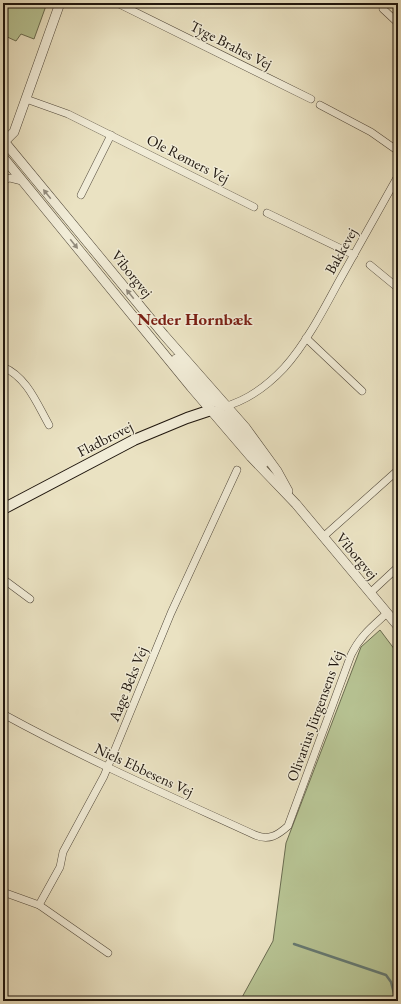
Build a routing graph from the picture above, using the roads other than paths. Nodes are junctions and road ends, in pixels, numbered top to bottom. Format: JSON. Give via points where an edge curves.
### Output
{"nodes":[{"id":1,"x":60,"y":3,"type":"edge"},
{"id":2,"x":117,"y":3,"type":"edge"},
{"id":3,"x":383,"y":9,"type":"dead end"},
{"id":4,"x":398,"y":23,"type":"edge"},
{"id":5,"x":311,"y":99,"type":"dead end"},
{"id":6,"x":26,"y":100,"type":"junction"},
{"id":7,"x":320,"y":105,"type":"dead end"},
{"id":8,"x":111,"y":135,"type":"junction"},
{"id":9,"x":4,"y":141,"type":"edge"},
{"id":10,"x":398,"y":151,"type":"edge"},
{"id":11,"x":3,"y":157,"type":"edge"},
{"id":12,"x":398,"y":176,"type":"edge"},
{"id":13,"x":3,"y":180,"type":"edge"},
{"id":14,"x":23,"y":181,"type":"junction"},
{"id":15,"x":81,"y":195,"type":"dead end"},
{"id":16,"x":254,"y":207,"type":"dead end"},
{"id":17,"x":267,"y":213,"type":"dead end"},
{"id":18,"x":354,"y":255,"type":"junction"},
{"id":19,"x":370,"y":265,"type":"dead end"},
{"id":20,"x":398,"y":288,"type":"edge"},
{"id":21,"x":306,"y":338,"type":"junction"},
{"id":22,"x":153,"y":340,"type":"junction"},
{"id":23,"x":3,"y":367,"type":"edge"},
{"id":24,"x":362,"y":391,"type":"dead end"},
{"id":25,"x":226,"y":406,"type":"junction"},
{"id":26,"x":211,"y":410,"type":"junction"},
{"id":27,"x":49,"y":425,"type":"dead end"},
{"id":28,"x":237,"y":470,"type":"dead end"},
{"id":29,"x":398,"y":470,"type":"edge"},
{"id":30,"x":296,"y":504,"type":"junction"},
{"id":31,"x":3,"y":509,"type":"edge"},
{"id":32,"x":323,"y":537,"type":"junction"},
{"id":33,"x":398,"y":567,"type":"edge"},
{"id":34,"x":3,"y":579,"type":"edge"},
{"id":35,"x":370,"y":593,"type":"junction"},
{"id":36,"x":30,"y":599,"type":"dead end"},
{"id":37,"x":387,"y":613,"type":"junction"},
{"id":38,"x":398,"y":626,"type":"edge"},
{"id":39,"x":3,"y":714,"type":"edge"},
{"id":40,"x":108,"y":768,"type":"junction"},
{"id":41,"x":278,"y":835,"type":"joint"},
{"id":42,"x":3,"y":892,"type":"edge"},
{"id":43,"x":39,"y":905,"type":"junction"},
{"id":44,"x":108,"y":953,"type":"dead end"}],
"edges":[{"from":1,"to":6,"type":"street"},
{"from":2,"to":5,"type":"street","name":"Tyge Brahes Vej"},
{"from":3,"to":4,"type":"street"},
{"from":6,"to":8,"type":"street","name":"Ole Rømers Vej","via":[[68,114]]},
{"from":6,"to":9,"type":"street","via":[[14,132]]},
{"from":7,"to":10,"type":"street","via":[[371,132]]},
{"from":8,"to":15,"type":"street"},
{"from":8,"to":16,"type":"street","name":"Ole Rømers Vej"},
{"from":25,"to":9,"type":"street","name":"Viborgvej","one_way":true},
{"from":11,"to":14,"type":"street","name":"Viborgvej"},
{"from":12,"to":18,"type":"street","name":"Bakkevej"},
{"from":13,"to":14,"type":"street","via":[[16,178]]},
{"from":14,"to":22,"type":"street","name":"Viborgvej","one_way":true},
{"from":17,"to":18,"type":"street"},
{"from":18,"to":21,"type":"street","name":"Bakkevej"},
{"from":19,"to":20,"type":"street"},
{"from":21,"to":24,"type":"street"},
{"from":21,"to":25,"type":"street","name":"Bakkevej","via":[[284,368],[263,386],[240,402]]},
{"from":22,"to":25,"type":"street","via":[[173,356],[213,401]]},
{"from":22,"to":26,"type":"street","name":"Viborgvej"},
{"from":23,"to":27,"type":"street","via":[[26,384]]},
{"from":25,"to":26,"type":"street","name":"Fladbrovej"},
{"from":25,"to":30,"type":"street","name":"Viborgvej","via":[[264,452]]},
{"from":26,"to":30,"type":"street","name":"Viborgvej"},
{"from":26,"to":31,"type":"main road","name":"Fladbrovej","via":[[134,440]]},
{"from":28,"to":40,"type":"street","name":"Aage Beks Vej","via":[[171,614]]},
{"from":29,"to":32,"type":"street"},
{"from":30,"to":32,"type":"street","name":"Viborgvej"},
{"from":32,"to":35,"type":"street","name":"Viborgvej"},
{"from":33,"to":35,"type":"street"},
{"from":34,"to":36,"type":"street"},
{"from":35,"to":37,"type":"street","name":"Viborgvej"},
{"from":37,"to":38,"type":"street","name":"Viborgvej"},
{"from":37,"to":41,"type":"street","name":"Olivarius Jürgensens Vej","via":[[364,633],[351,655],[288,826]]},
{"from":39,"to":40,"type":"street","name":"Niels Ebbesens Vej"},
{"from":40,"to":41,"type":"street","name":"Niels Ebbesens Vej","via":[[258,836]]},
{"from":40,"to":43,"type":"street","name":"Aage Beks Vej","via":[[63,852],[60,867]]},
{"from":42,"to":43,"type":"street"},
{"from":43,"to":44,"type":"street"}]}
